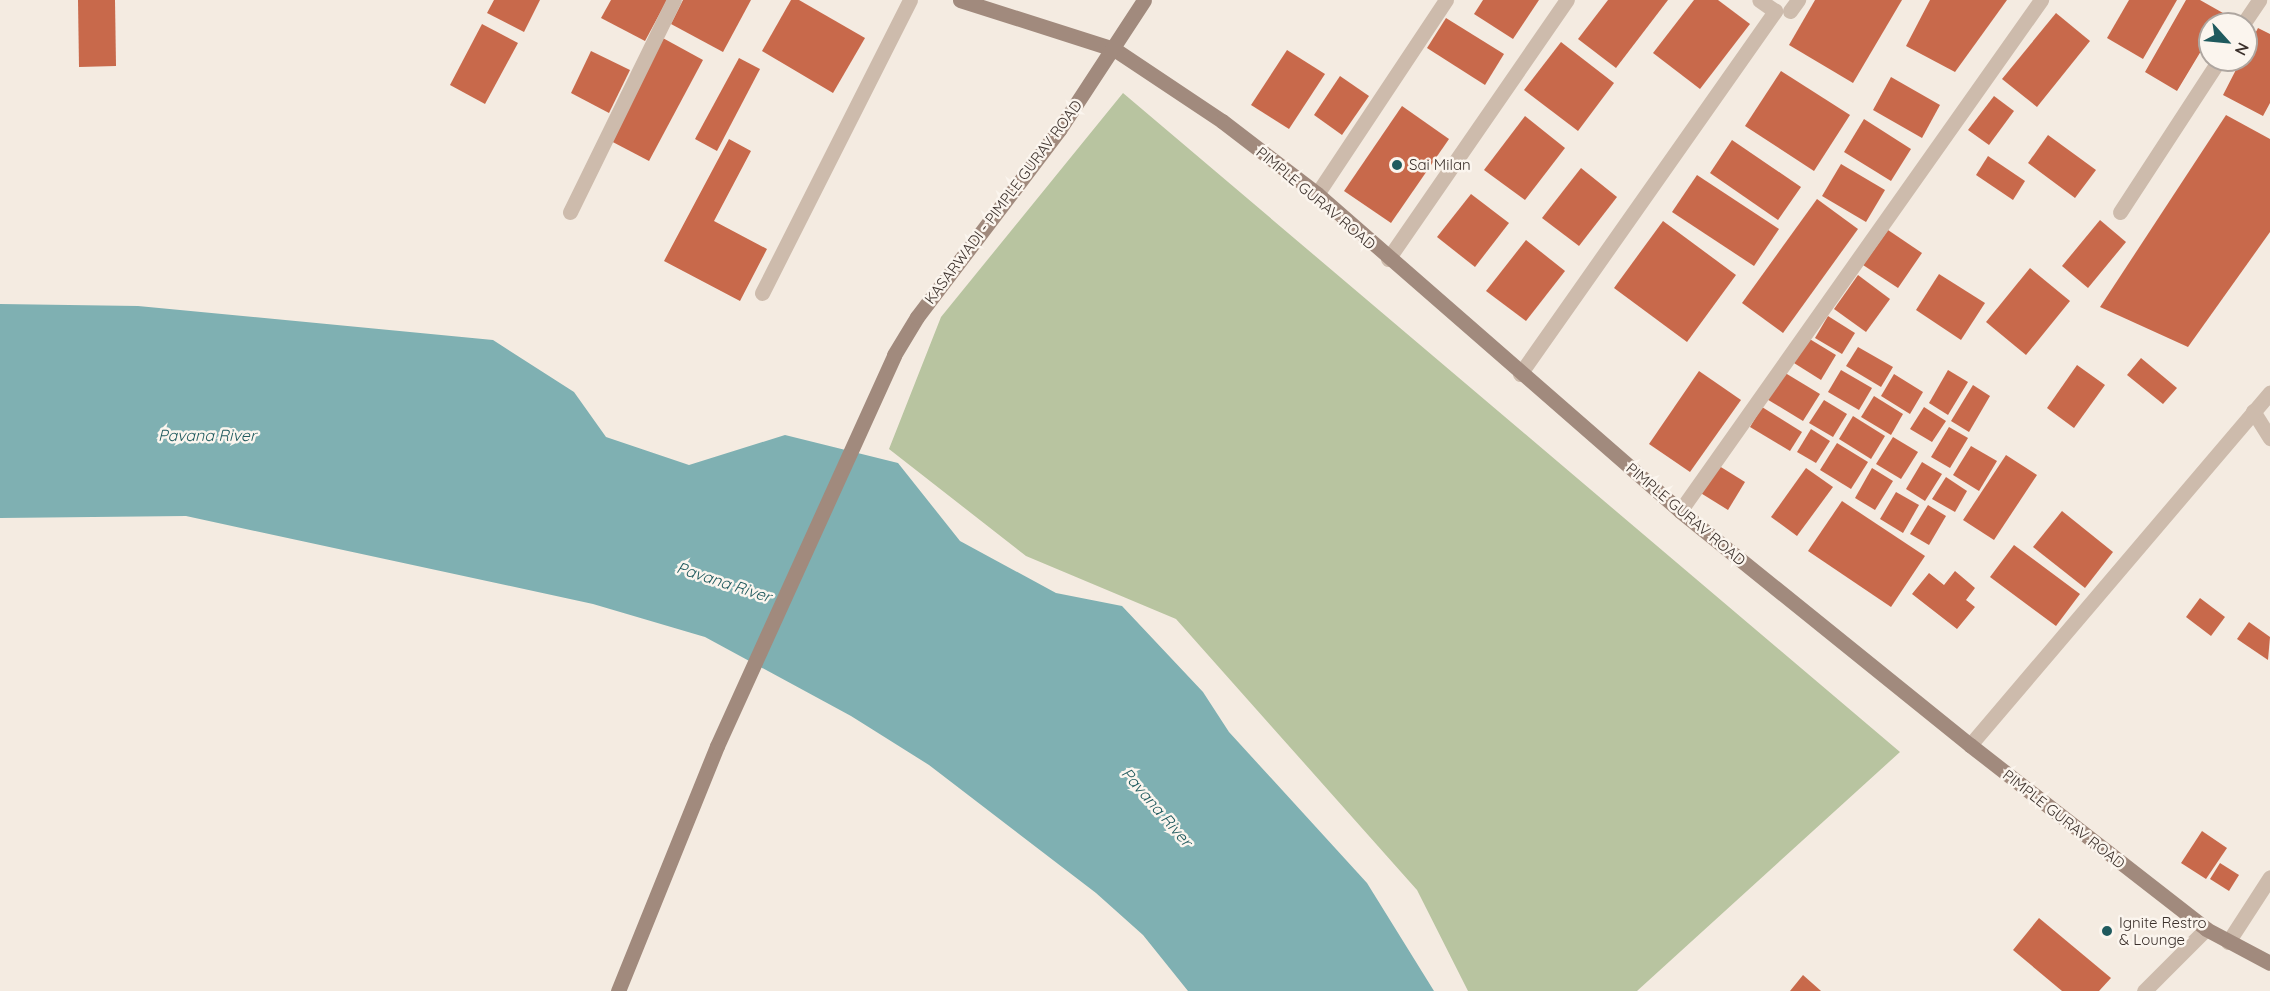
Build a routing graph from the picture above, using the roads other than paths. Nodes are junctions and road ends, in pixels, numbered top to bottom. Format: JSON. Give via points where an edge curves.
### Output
{"nodes":[{"id":1,"x":674,"y":0,"type":"edge"},
{"id":2,"x":910,"y":0,"type":"edge"},
{"id":3,"x":960,"y":0,"type":"edge"},
{"id":4,"x":1144,"y":0,"type":"edge"},
{"id":5,"x":1446,"y":0,"type":"edge"},
{"id":6,"x":1567,"y":0,"type":"edge"},
{"id":7,"x":1760,"y":0,"type":"edge"},
{"id":8,"x":2041,"y":0,"type":"edge"},
{"id":9,"x":1114,"y":49,"type":"junction"},
{"id":10,"x":2211,"y":72,"type":"edge"},
{"id":11,"x":1317,"y":195,"type":"junction"},
{"id":12,"x":570,"y":212,"type":"dead end"},
{"id":13,"x":2120,"y":212,"type":"dead end"},
{"id":14,"x":1388,"y":259,"type":"junction"},
{"id":15,"x":762,"y":293,"type":"dead end"},
{"id":16,"x":1520,"y":374,"type":"junction"},
{"id":17,"x":2270,"y":392,"type":"edge"},
{"id":18,"x":2253,"y":411,"type":"junction"},
{"id":19,"x":2270,"y":438,"type":"edge"},
{"id":20,"x":1680,"y":512,"type":"junction"},
{"id":21,"x":1970,"y":746,"type":"junction"},
{"id":22,"x":2270,"y":877,"type":"edge"},
{"id":23,"x":2205,"y":929,"type":"junction"},
{"id":24,"x":2228,"y":942,"type":"junction"},
{"id":25,"x":2270,"y":963,"type":"edge"},
{"id":26,"x":618,"y":991,"type":"edge"},
{"id":27,"x":2144,"y":991,"type":"edge"}],
"edges":[{"from":1,"to":12,"type":"street"},
{"from":2,"to":15,"type":"street"},
{"from":3,"to":9,"type":"street","name":"PIMPLE GURAV ROAD"},
{"from":4,"to":9,"type":"street","name":"KASARWADI - PIMPLE GURAV ROAD"},
{"from":5,"to":11,"type":"street"},
{"from":6,"to":14,"type":"street"},
{"from":7,"to":16,"type":"street","via":[[1775,12]]},
{"from":8,"to":20,"type":"street"},
{"from":9,"to":11,"type":"street","name":"PIMPLE GURAV ROAD","via":[[1222,121]]},
{"from":9,"to":26,"type":"street","name":"KASARWADI - PIMPLE GURAV ROAD","via":[[1059,130],[917,317],[894,355],[717,746]]},
{"from":10,"to":13,"type":"street"},
{"from":11,"to":14,"type":"street","name":"PIMPLE GURAV ROAD"},
{"from":14,"to":16,"type":"street","name":"PIMPLE GURAV ROAD"},
{"from":16,"to":20,"type":"street","name":"PIMPLE GURAV ROAD"},
{"from":17,"to":18,"type":"street"},
{"from":18,"to":19,"type":"street"},
{"from":18,"to":21,"type":"street"},
{"from":20,"to":21,"type":"street","name":"PIMPLE GURAV ROAD"},
{"from":21,"to":23,"type":"street","name":"PIMPLE GURAV ROAD"},
{"from":22,"to":24,"type":"street"},
{"from":23,"to":24,"type":"street","name":"PIMPLE GURAV ROAD"},
{"from":23,"to":27,"type":"street"},
{"from":24,"to":25,"type":"street","name":"PIMPLE GURAV ROAD"}]}
